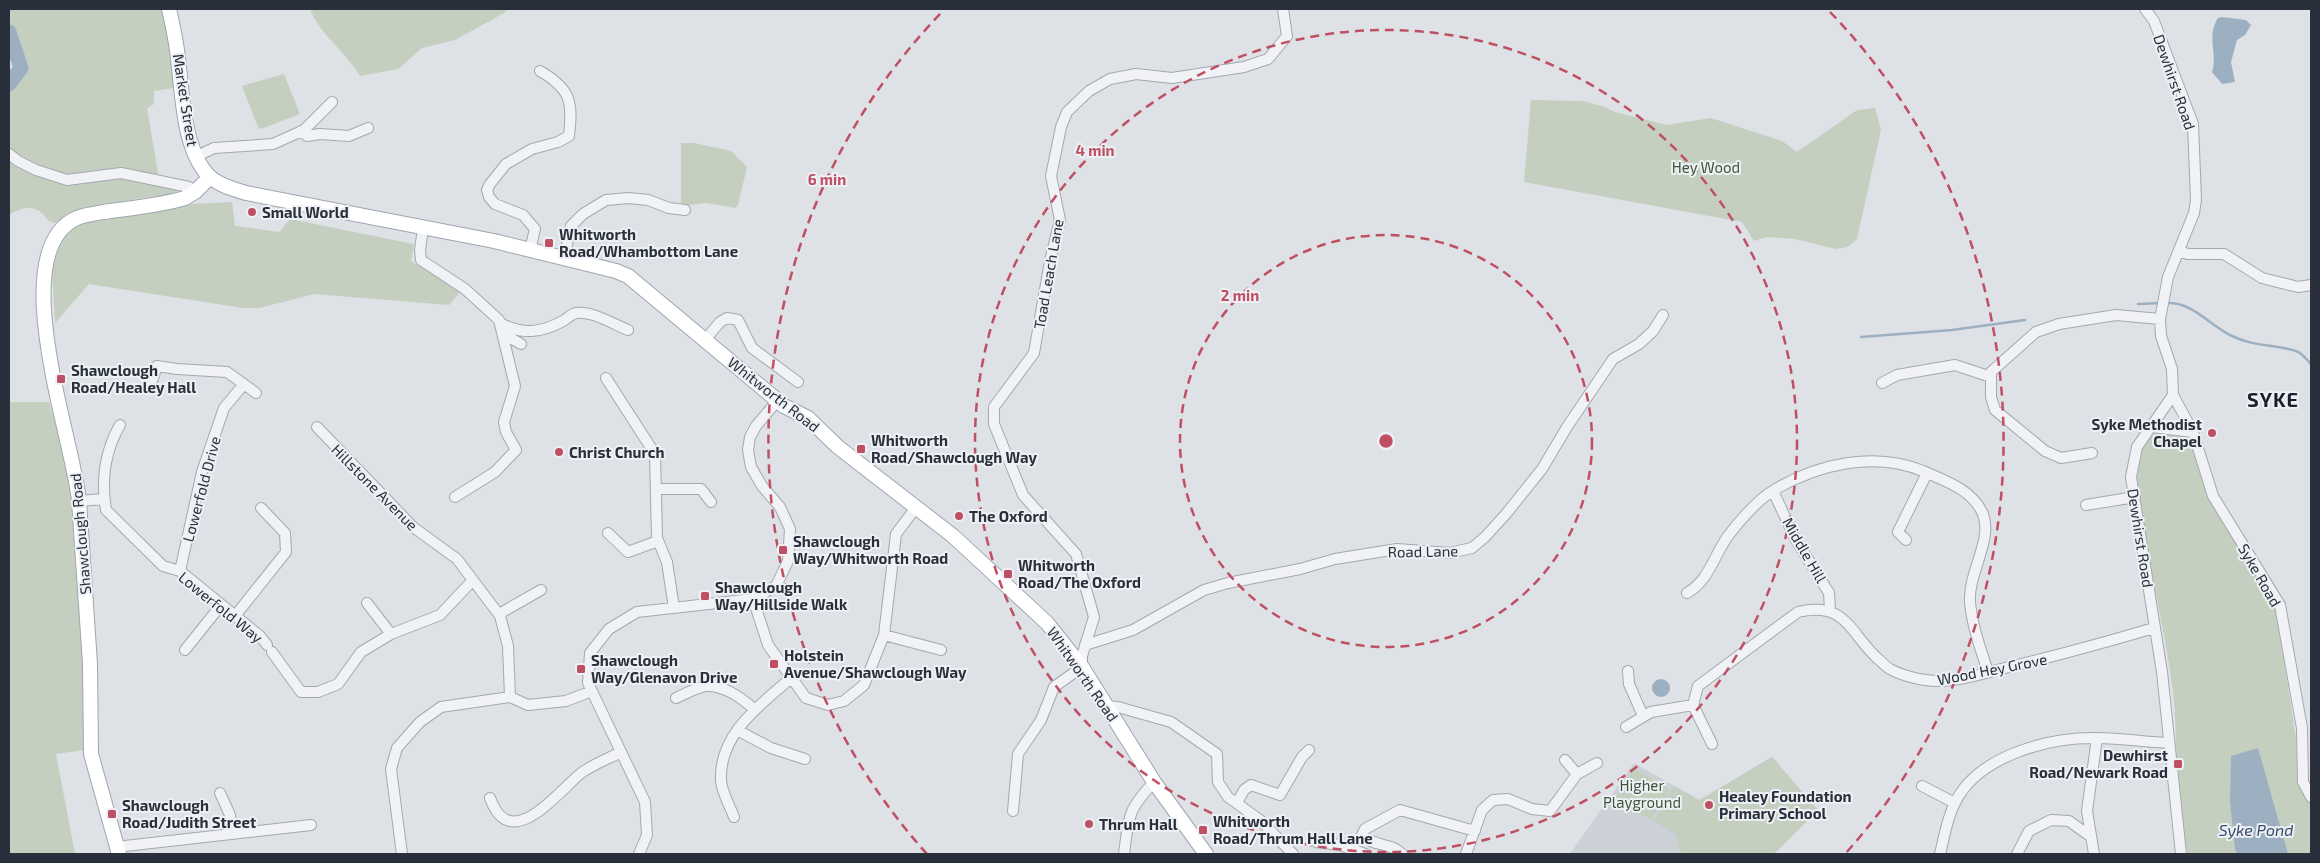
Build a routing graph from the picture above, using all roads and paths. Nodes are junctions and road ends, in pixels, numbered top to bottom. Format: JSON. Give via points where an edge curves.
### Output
{"nodes":[{"id":1,"x":169,"y":9,"type":"edge"},
{"id":2,"x":1283,"y":9,"type":"edge"},
{"id":3,"x":2145,"y":9,"type":"edge"},
{"id":4,"x":540,"y":70,"type":"dead end"},
{"id":5,"x":332,"y":102,"type":"dead end"},
{"id":6,"x":368,"y":128,"type":"dead end"},
{"id":7,"x":301,"y":131,"type":"junction"},
{"id":8,"x":9,"y":154,"type":"edge"},
{"id":9,"x":195,"y":157,"type":"junction"},
{"id":10,"x":210,"y":176,"type":"junction"},
{"id":11,"x":195,"y":192,"type":"junction"},
{"id":12,"x":685,"y":210,"type":"dead end"},
{"id":13,"x":423,"y":228,"type":"junction"},
{"id":14,"x":530,"y":250,"type":"junction"},
{"id":15,"x":2179,"y":251,"type":"junction"},
{"id":16,"x":564,"y":258,"type":"junction"},
{"id":17,"x":2311,"y":285,"type":"edge"},
{"id":18,"x":2161,"y":314,"type":"junction"},
{"id":19,"x":1663,"y":315,"type":"dead end"},
{"id":20,"x":501,"y":328,"type":"junction"},
{"id":21,"x":628,"y":330,"type":"dead end"},
{"id":22,"x":705,"y":340,"type":"junction"},
{"id":23,"x":521,"y":344,"type":"dead end"},
{"id":24,"x":1991,"y":377,"type":"junction"},
{"id":25,"x":606,"y":378,"type":"dead end"},
{"id":26,"x":152,"y":381,"type":"dead end"},
{"id":27,"x":798,"y":382,"type":"dead end"},
{"id":28,"x":1882,"y":383,"type":"dead end"},
{"id":29,"x":244,"y":384,"type":"junction"},
{"id":30,"x":256,"y":393,"type":"dead end"},
{"id":31,"x":2173,"y":396,"type":"junction"},
{"id":32,"x":778,"y":400,"type":"junction"},
{"id":33,"x":120,"y":425,"type":"dead end"},
{"id":34,"x":318,"y":427,"type":"dead end"},
{"id":35,"x":2152,"y":427,"type":"junction"},
{"id":36,"x":2193,"y":432,"type":"junction"},
{"id":37,"x":2092,"y":453,"type":"dead end"},
{"id":38,"x":1927,"y":473,"type":"junction"},
{"id":39,"x":656,"y":489,"type":"junction"},
{"id":40,"x":1774,"y":490,"type":"junction"},
{"id":41,"x":455,"y":497,"type":"dead end"},
{"id":42,"x":2135,"y":497,"type":"junction"},
{"id":43,"x":104,"y":499,"type":"junction"},
{"id":44,"x":79,"y":501,"type":"junction"},
{"id":45,"x":711,"y":502,"type":"dead end"},
{"id":46,"x":2086,"y":505,"type":"dead end"},
{"id":47,"x":917,"y":506,"type":"junction"},
{"id":48,"x":261,"y":508,"type":"dead end"},
{"id":49,"x":608,"y":533,"type":"dead end"},
{"id":50,"x":1906,"y":540,"type":"dead end"},
{"id":51,"x":658,"y":541,"type":"junction"},
{"id":52,"x":180,"y":571,"type":"junction"},
{"id":53,"x":472,"y":580,"type":"junction"},
{"id":54,"x":540,"y":590,"type":"dead end"},
{"id":55,"x":1687,"y":593,"type":"dead end"},
{"id":56,"x":753,"y":599,"type":"junction"},
{"id":57,"x":367,"y":603,"type":"dead end"},
{"id":58,"x":221,"y":604,"type":"junction"},
{"id":59,"x":674,"y":608,"type":"junction"},
{"id":60,"x":1830,"y":610,"type":"junction"},
{"id":61,"x":499,"y":614,"type":"junction"},
{"id":62,"x":235,"y":616,"type":"junction"},
{"id":63,"x":2154,"y":628,"type":"junction"},
{"id":64,"x":391,"y":634,"type":"junction"},
{"id":65,"x":884,"y":635,"type":"junction"},
{"id":66,"x":1085,"y":645,"type":"junction"},
{"id":67,"x":185,"y":650,"type":"dead end"},
{"id":68,"x":941,"y":650,"type":"dead end"},
{"id":69,"x":1082,"y":667,"type":"junction"},
{"id":70,"x":1628,"y":670,"type":"dead end"},
{"id":71,"x":1988,"y":672,"type":"junction"},
{"id":72,"x":791,"y":678,"type":"junction"},
{"id":73,"x":592,"y":691,"type":"junction"},
{"id":74,"x":510,"y":697,"type":"junction"},
{"id":75,"x":676,"y":698,"type":"dead end"},
{"id":76,"x":1693,"y":705,"type":"junction"},
{"id":77,"x":1107,"y":706,"type":"junction"},
{"id":78,"x":755,"y":710,"type":"junction"},
{"id":79,"x":1643,"y":716,"type":"junction"},
{"id":80,"x":1626,"y":727,"type":"dead end"},
{"id":81,"x":737,"y":730,"type":"junction"},
{"id":82,"x":2097,"y":738,"type":"junction"},
{"id":83,"x":2169,"y":743,"type":"junction"},
{"id":84,"x":1712,"y":744,"type":"dead end"},
{"id":85,"x":1309,"y":750,"type":"dead end"},
{"id":86,"x":621,"y":752,"type":"junction"},
{"id":87,"x":805,"y":759,"type":"dead end"},
{"id":88,"x":1565,"y":760,"type":"dead end"},
{"id":89,"x":1596,"y":762,"type":"dead end"},
{"id":90,"x":1577,"y":774,"type":"junction"},
{"id":91,"x":1154,"y":782,"type":"junction"},
{"id":92,"x":1922,"y":786,"type":"dead end"},
{"id":93,"x":220,"y":793,"type":"dead end"},
{"id":94,"x":2311,"y":796,"type":"edge"},
{"id":95,"x":490,"y":798,"type":"dead end"},
{"id":96,"x":1236,"y":803,"type":"junction"},
{"id":97,"x":1955,"y":803,"type":"junction"},
{"id":98,"x":2087,"y":811,"type":"junction"},
{"id":99,"x":1013,"y":812,"type":"dead end"},
{"id":100,"x":734,"y":817,"type":"dead end"},
{"id":101,"x":2069,"y":821,"type":"junction"},
{"id":102,"x":311,"y":825,"type":"dead end"},
{"id":103,"x":1475,"y":831,"type":"junction"},
{"id":104,"x":232,"y":834,"type":"junction"},
{"id":105,"x":2090,"y":836,"type":"junction"},
{"id":106,"x":1316,"y":842,"type":"dead end"},
{"id":107,"x":117,"y":851,"type":"edge"},
{"id":108,"x":402,"y":854,"type":"edge"},
{"id":109,"x":639,"y":854,"type":"edge"},
{"id":110,"x":1124,"y":854,"type":"edge"},
{"id":111,"x":1206,"y":854,"type":"edge"},
{"id":112,"x":1293,"y":854,"type":"edge"},
{"id":113,"x":1365,"y":854,"type":"edge"},
{"id":114,"x":1402,"y":854,"type":"edge"},
{"id":115,"x":1466,"y":854,"type":"edge"},
{"id":116,"x":1940,"y":854,"type":"edge"},
{"id":117,"x":2017,"y":854,"type":"edge"},
{"id":118,"x":2094,"y":854,"type":"edge"},
{"id":119,"x":2181,"y":854,"type":"edge"}],
"edges":[{"from":1,"to":9,"type":"main road","name":"Market Street"},
{"from":2,"to":66,"type":"street","name":"Toad Leach Lane","via":[[1287,36],[1268,60],[1224,71],[1172,78],[1136,74],[1110,79],[1089,91],[1067,112],[1061,127],[1052,176],[1060,220],[1034,353],[992,412],[1023,494],[1076,554],[1094,617]]},
{"from":3,"to":15,"type":"street","name":"Dewhirst Road","via":[[2154,21],[2193,124],[2196,200]]},
{"from":4,"to":14,"type":"street","via":[[565,89],[572,113],[569,136],[532,149],[506,164],[487,190],[495,204],[523,215],[535,230]]},
{"from":5,"to":7,"type":"street"},
{"from":6,"to":7,"type":"street","via":[[348,136],[307,136]]},
{"from":7,"to":9,"type":"street","via":[[273,144],[214,148]]},
{"from":8,"to":11,"type":"street","via":[[41,173],[67,180],[121,173],[188,187]]},
{"from":9,"to":10,"type":"main road","name":"Market Street"},
{"from":10,"to":11,"type":"main road","name":"Shawclough Road"},
{"from":10,"to":13,"type":"main road","name":"Market Street","via":[[227,187],[246,193]]},
{"from":11,"to":44,"type":"main road","name":"Shawclough Road","via":[[171,202],[77,218],[54,238],[46,267],[44,318],[49,361]]},
{"from":12,"to":16,"type":"street","via":[[668,208],[648,200],[606,200],[571,226]]},
{"from":13,"to":14,"type":"main road","name":"Whitworth Road"},
{"from":13,"to":20,"type":"street","via":[[422,260],[484,304]]},
{"from":14,"to":16,"type":"main road","name":"Whitworth Road"},
{"from":15,"to":17,"type":"street","via":[[2224,254],[2262,278],[2298,287]]},
{"from":15,"to":18,"type":"street","name":"Dewhirst Road","via":[[2168,277]]},
{"from":16,"to":22,"type":"main road","name":"Whitworth Road","via":[[628,276]]},
{"from":18,"to":24,"type":"street","via":[[2116,315],[2059,324],[2036,332],[1991,372]]},
{"from":18,"to":31,"type":"street","name":"Dewhirst Road","via":[[2161,336],[2172,369]]},
{"from":19,"to":66,"type":"street","name":"Road Lane","via":[[1639,344],[1613,359],[1566,427],[1542,469],[1506,514],[1472,548],[1449,553],[1389,550],[1228,583],[1204,590],[1133,630]]},
{"from":20,"to":21,"type":"street","via":[[532,332],[546,330],[575,313],[596,316]]},
{"from":20,"to":23,"type":"street"},
{"from":20,"to":41,"type":"street","via":[[515,390],[506,413],[505,426],[516,450],[494,472]]},
{"from":22,"to":27,"type":"street","via":[[720,322],[727,318],[738,320],[752,348]]},
{"from":22,"to":32,"type":"main road","name":"Whitworth Road"},
{"from":24,"to":28,"type":"street","via":[[1955,365],[1897,375]]},
{"from":24,"to":37,"type":"street","via":[[1991,398],[1995,410],[2045,451],[2061,458]]},
{"from":25,"to":39,"type":"street","via":[[655,454]]},
{"from":26,"to":29,"type":"street","via":[[157,366],[227,372]]},
{"from":29,"to":30,"type":"street"},
{"from":29,"to":52,"type":"street","name":"Lowerfold Drive","via":[[224,408],[202,472]]},
{"from":31,"to":35,"type":"street","name":"Dewhirst Road"},
{"from":31,"to":36,"type":"street","name":"Syke Road"},
{"from":32,"to":47,"type":"main road","name":"Whitworth Road","via":[[808,418],[838,447]]},
{"from":32,"to":56,"type":"street","via":[[756,426],[748,450],[751,467],[780,507],[790,529],[788,561],[776,586]]},
{"from":33,"to":43,"type":"street","via":[[110,443],[105,464]]},
{"from":34,"to":53,"type":"street","name":"Hillstone Avenue","via":[[413,527],[457,559]]},
{"from":35,"to":36,"type":"street"},
{"from":35,"to":42,"type":"street","name":"Dewhirst Road","via":[[2137,447],[2131,477]]},
{"from":36,"to":94,"type":"street","name":"Syke Road","via":[[2213,496],[2280,605],[2302,728],[2303,782]]},
{"from":38,"to":40,"type":"street","via":[[1905,464],[1864,460],[1823,468]]},
{"from":38,"to":50,"type":"street","via":[[1898,532]]},
{"from":38,"to":71,"type":"street","via":[[1943,478],[1968,494],[1978,504],[1983,516],[1987,531],[1974,570],[1970,601]]},
{"from":39,"to":45,"type":"street","via":[[701,489]]},
{"from":39,"to":51,"type":"street"},
{"from":40,"to":55,"type":"street","via":[[1752,508],[1728,537],[1699,587]]},
{"from":40,"to":60,"type":"street","name":"Middle Hill","via":[[1796,540],[1830,593]]},
{"from":42,"to":46,"type":"street"},
{"from":42,"to":63,"type":"street","name":"Dewhirst Road"},
{"from":43,"to":44,"type":"street"},
{"from":43,"to":52,"type":"street","name":"Lowerfold Way","via":[[106,510],[163,566]]},
{"from":44,"to":107,"type":"main road","name":"Shawclough Road","via":[[90,664],[91,754]]},
{"from":47,"to":65,"type":"street","via":[[896,534]]},
{"from":47,"to":69,"type":"main road","name":"Whitworth Road","via":[[1047,623]]},
{"from":48,"to":62,"type":"street","via":[[285,533],[286,552]]},
{"from":49,"to":51,"type":"street","via":[[628,552]]},
{"from":51,"to":59,"type":"street","via":[[667,562]]},
{"from":52,"to":58,"type":"street","name":"Lowerfold Way"},
{"from":53,"to":61,"type":"street","name":"Hillstone Avenue"},
{"from":53,"to":64,"type":"street","via":[[440,615]]},
{"from":54,"to":61,"type":"street"},
{"from":56,"to":59,"type":"street"},
{"from":56,"to":72,"type":"street","via":[[768,645]]},
{"from":57,"to":64,"type":"street"},
{"from":58,"to":62,"type":"street","name":"Lowerfold Way"},
{"from":58,"to":67,"type":"street"},
{"from":59,"to":73,"type":"street","via":[[637,612],[609,629],[590,653],[588,683]]},
{"from":60,"to":71,"type":"street","name":"Wood Hey Grove","via":[[1844,618],[1889,669],[1926,680],[1950,680]]},
{"from":60,"to":76,"type":"street","via":[[1814,608],[1798,612],[1698,686]]},
{"from":61,"to":74,"type":"street","name":"Hillstone Avenue","via":[[508,646]]},
{"from":62,"to":64,"type":"street","name":"Lowerfold Way","via":[[260,636],[301,692],[318,692],[338,684],[361,652]]},
{"from":63,"to":71,"type":"street","name":"Wood Hey Grove","via":[[2071,653]]},
{"from":63,"to":83,"type":"street","name":"Dewhirst Road"},
{"from":65,"to":68,"type":"street"},
{"from":65,"to":72,"type":"street","via":[[864,685],[844,701],[828,705],[806,698]]},
{"from":66,"to":69,"type":"street","name":"Toad Leach Lane"},
{"from":69,"to":77,"type":"main road","name":"Whitworth Road"},
{"from":69,"to":99,"type":"street","via":[[1054,687],[1041,720],[1018,754]]},
{"from":70,"to":79,"type":"street","via":[[1629,684]]},
{"from":72,"to":78,"type":"street"},
{"from":73,"to":74,"type":"street","via":[[566,701],[528,705]]},
{"from":73,"to":86,"type":"street"},
{"from":74,"to":108,"type":"street","via":[[441,707],[420,722],[397,748],[390,769]]},
{"from":75,"to":78,"type":"street","via":[[706,686],[727,690]]},
{"from":76,"to":79,"type":"street"},
{"from":76,"to":84,"type":"street"},
{"from":77,"to":91,"type":"main road","name":"Whitworth Road"},
{"from":77,"to":96,"type":"street","via":[[1178,725],[1217,754],[1218,782]]},
{"from":78,"to":81,"type":"street"},
{"from":79,"to":80,"type":"street"},
{"from":81,"to":87,"type":"street","via":[[771,748]]},
{"from":81,"to":100,"type":"street","via":[[725,750],[721,781]]},
{"from":82,"to":83,"type":"street"},
{"from":82,"to":97,"type":"street","via":[[2064,740],[2025,749],[1978,775]]},
{"from":82,"to":98,"type":"street"},
{"from":83,"to":119,"type":"street","name":"Dewhirst Road"},
{"from":85,"to":96,"type":"street","via":[[1280,795],[1251,785]]},
{"from":86,"to":95,"type":"street","via":[[582,772],[526,820],[507,822],[500,818],[494,812]]},
{"from":86,"to":109,"type":"street","via":[[645,802],[647,835]]},
{"from":88,"to":90,"type":"street"},
{"from":89,"to":90,"type":"street"},
{"from":90,"to":103,"type":"street","via":[[1550,811],[1532,809],[1508,799],[1492,800],[1482,810]]},
{"from":91,"to":110,"type":"street","via":[[1136,802],[1129,817]]},
{"from":91,"to":111,"type":"main road","name":"Whitworth Road"},
{"from":92,"to":97,"type":"street"},
{"from":93,"to":104,"type":"street","via":[[230,815]]},
{"from":96,"to":112,"type":"street","via":[[1260,820]]},
{"from":97,"to":116,"type":"street"},
{"from":98,"to":101,"type":"street"},
{"from":98,"to":105,"type":"street"},
{"from":101,"to":105,"type":"street"},
{"from":101,"to":117,"type":"street","via":[[2051,820],[2029,831]]},
{"from":102,"to":104,"type":"street"},
{"from":103,"to":114,"type":"street","via":[[1400,810],[1364,829],[1362,835],[1368,842],[1392,847]]},
{"from":103,"to":115,"type":"street"},
{"from":104,"to":107,"type":"street"},
{"from":105,"to":118,"type":"street"},
{"from":106,"to":113,"type":"street","via":[[1340,845]]}]}
